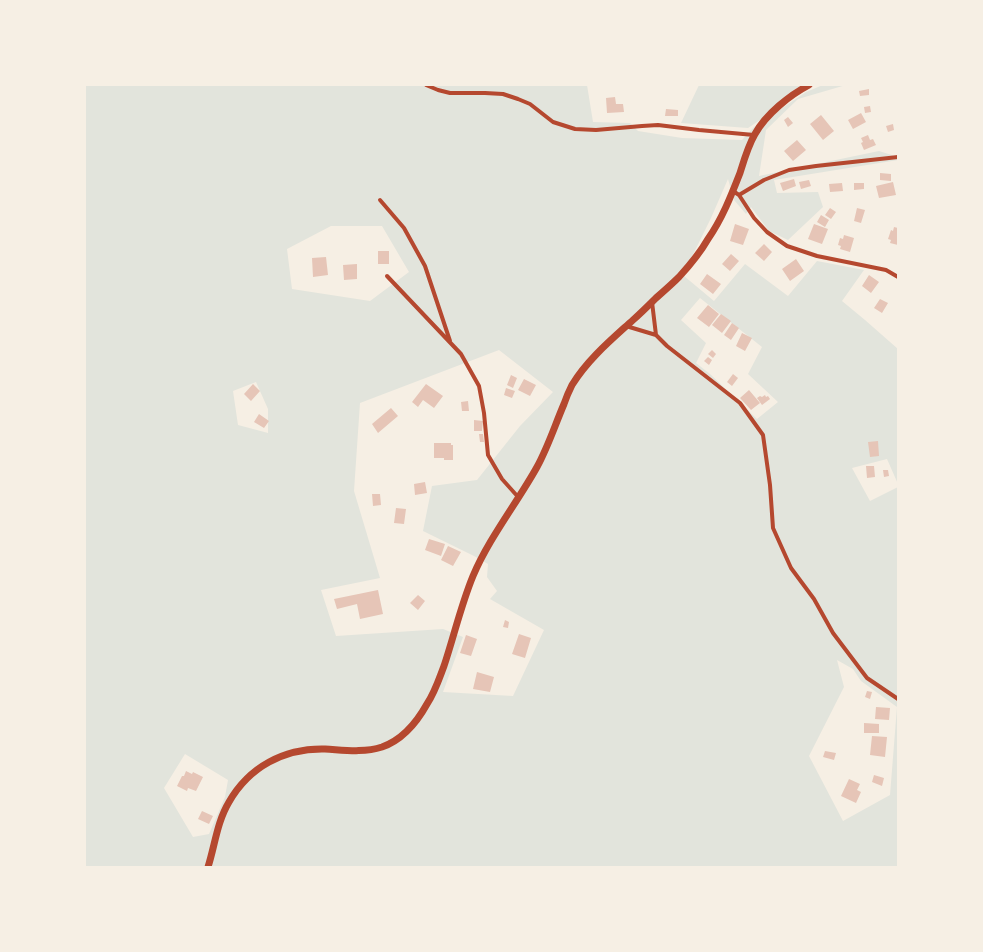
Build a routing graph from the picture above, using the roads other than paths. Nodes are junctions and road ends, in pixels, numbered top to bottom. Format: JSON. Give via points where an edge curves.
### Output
{"nodes":[{"id":1,"x":426,"y":85,"type":"edge"},
{"id":2,"x":809,"y":85,"type":"edge"},
{"id":3,"x":754,"y":135,"type":"junction"},
{"id":4,"x":898,"y":157,"type":"edge"},
{"id":5,"x":736,"y":193,"type":"junction"},
{"id":6,"x":380,"y":200,"type":"dead end"},
{"id":7,"x":387,"y":276,"type":"dead end"},
{"id":8,"x":898,"y":277,"type":"edge"},
{"id":9,"x":652,"y":302,"type":"junction"},
{"id":10,"x":626,"y":326,"type":"junction"},
{"id":11,"x":656,"y":335,"type":"junction"},
{"id":12,"x":451,"y":343,"type":"junction"},
{"id":13,"x":519,"y":498,"type":"junction"},
{"id":14,"x":898,"y":699,"type":"edge"},
{"id":15,"x":208,"y":867,"type":"edge"}],
"edges":[{"from":1,"to":3,"type":"street","via":[[450,93],[503,94],[518,98],[553,122],[575,129],[596,130],[658,125]]},
{"from":2,"to":3,"type":"street","via":[[784,102],[764,121]]},
{"from":3,"to":5,"type":"street"},
{"from":4,"to":5,"type":"street","via":[[789,170]]},
{"from":5,"to":8,"type":"street","via":[[754,218],[787,246],[817,256],[886,270]]},
{"from":5,"to":9,"type":"street","via":[[697,256]]},
{"from":6,"to":12,"type":"street","via":[[404,228],[425,266]]},
{"from":7,"to":12,"type":"street"},
{"from":9,"to":10,"type":"street"},
{"from":9,"to":11,"type":"street"},
{"from":10,"to":11,"type":"street"},
{"from":10,"to":13,"type":"street","via":[[593,357],[571,387],[549,444]]},
{"from":11,"to":14,"type":"street","via":[[740,403],[763,435],[773,528],[791,568],[814,599],[833,633],[867,678]]},
{"from":12,"to":13,"type":"street","via":[[461,354],[479,386],[488,455],[502,479]]},
{"from":13,"to":15,"type":"street","via":[[474,573],[438,683],[417,719],[398,739],[382,747],[361,751],[301,750],[262,766],[250,775],[229,802],[216,833]]}]}
